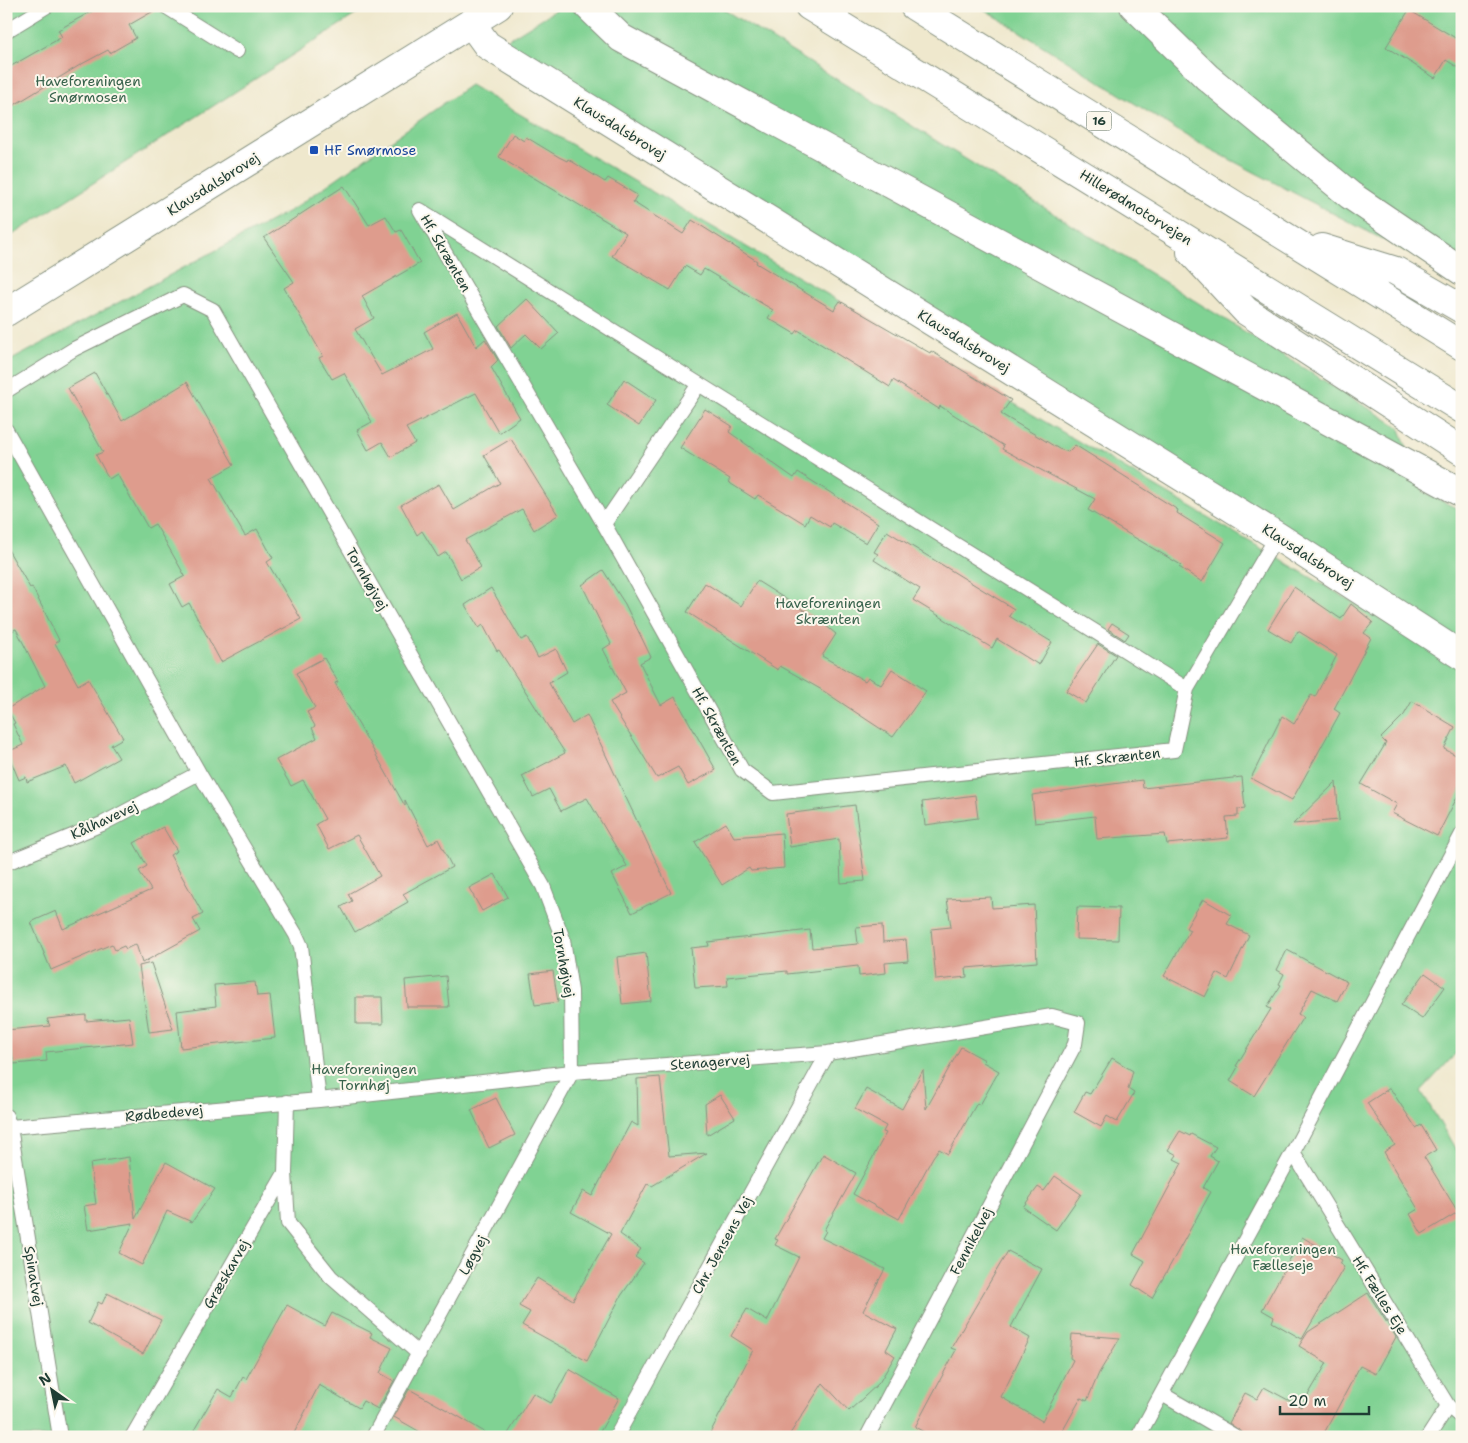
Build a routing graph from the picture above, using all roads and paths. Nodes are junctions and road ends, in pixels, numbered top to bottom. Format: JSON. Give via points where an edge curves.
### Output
{"nodes":[{"id":1,"x":47,"y":6,"type":"edge"},
{"id":2,"x":165,"y":6,"type":"edge"},
{"id":3,"x":498,"y":6,"type":"edge"},
{"id":4,"x":588,"y":6,"type":"edge"},
{"id":5,"x":809,"y":6,"type":"edge"},
{"id":6,"x":914,"y":6,"type":"edge"},
{"id":7,"x":1134,"y":6,"type":"edge"},
{"id":8,"x":471,"y":23,"type":"junction"},
{"id":9,"x":6,"y":31,"type":"edge"},
{"id":10,"x":237,"y":51,"type":"dead end"},
{"id":11,"x":1164,"y":224,"type":"junction"},
{"id":12,"x":1284,"y":236,"type":"junction"},
{"id":13,"x":1462,"y":271,"type":"edge"},
{"id":14,"x":1462,"y":309,"type":"edge"},
{"id":15,"x":6,"y":312,"type":"edge"},
{"id":16,"x":1462,"y":346,"type":"edge"},
{"id":17,"x":699,"y":384,"type":"junction"},
{"id":18,"x":6,"y":391,"type":"edge"},
{"id":19,"x":1462,"y":409,"type":"edge"},
{"id":20,"x":6,"y":430,"type":"edge"},
{"id":21,"x":1462,"y":451,"type":"edge"},
{"id":22,"x":1462,"y":493,"type":"edge"},
{"id":23,"x":604,"y":524,"type":"junction"},
{"id":24,"x":1277,"y":536,"type":"junction"},
{"id":25,"x":1462,"y":656,"type":"edge"},
{"id":26,"x":1187,"y":689,"type":"junction"},
{"id":27,"x":199,"y":773,"type":"junction"},
{"id":28,"x":1462,"y":834,"type":"edge"},
{"id":29,"x":6,"y":864,"type":"edge"},
{"id":30,"x":1074,"y":1044,"type":"joint"},
{"id":31,"x":828,"y":1053,"type":"junction"},
{"id":32,"x":572,"y":1072,"type":"junction"},
{"id":33,"x":318,"y":1100,"type":"junction"},
{"id":34,"x":287,"y":1102,"type":"junction"},
{"id":35,"x":8,"y":1122,"type":"edge"},
{"id":36,"x":1293,"y":1152,"type":"junction"},
{"id":37,"x":285,"y":1173,"type":"junction"},
{"id":38,"x":419,"y":1354,"type":"junction"},
{"id":39,"x":1162,"y":1394,"type":"junction"},
{"id":40,"x":1448,"y":1406,"type":"junction"},
{"id":41,"x":1462,"y":1418,"type":"edge"},
{"id":42,"x":60,"y":1437,"type":"edge"},
{"id":43,"x":132,"y":1437,"type":"edge"},
{"id":44,"x":373,"y":1437,"type":"edge"},
{"id":45,"x":616,"y":1437,"type":"edge"},
{"id":46,"x":867,"y":1437,"type":"edge"},
{"id":47,"x":1138,"y":1437,"type":"edge"},
{"id":48,"x":1236,"y":1437,"type":"edge"},
{"id":49,"x":1428,"y":1437,"type":"edge"}],
"edges":[{"from":1,"to":9,"type":"lane"},
{"from":2,"to":10,"type":"lane"},
{"from":3,"to":8,"type":"main road","name":"Klausdalsbrovej"},
{"from":4,"to":22,"type":"main road","via":[[621,38]]},
{"from":5,"to":11,"type":"main road","name":"Hillerødmotorvejen"},
{"from":6,"to":12,"type":"main road","number":"16"},
{"from":7,"to":13,"type":"main road","via":[[1207,77],[1350,195]]},
{"from":8,"to":15,"type":"main road","name":"Klausdalsbrovej"},
{"from":8,"to":24,"type":"main road","name":"Klausdalsbrovej","via":[[487,45]]},
{"from":11,"to":19,"type":"main road","name":"Hillerødmotorvejen"},
{"from":11,"to":21,"type":"main road","via":[[1246,311]]},
{"from":12,"to":14,"type":"main road","number":"16","via":[[1396,271]]},
{"from":12,"to":16,"type":"main road","number":"16"},
{"from":17,"to":23,"type":"lane"},
{"from":17,"to":23,"type":"lane","name":"Hf. Skrænten","via":[[420,210]]},
{"from":17,"to":26,"type":"lane","name":"Hf. Skrænten"},
{"from":18,"to":32,"type":"lane","name":"Tornhøjvej","via":[[74,349],[183,295],[213,310],[543,886],[563,939],[572,992]]},
{"from":20,"to":27,"type":"lane"},
{"from":23,"to":26,"type":"lane","name":"Hf. Skrænten","via":[[742,770],[773,793],[1174,750]]},
{"from":24,"to":25,"type":"main road","name":"Klausdalsbrovej"},
{"from":24,"to":26,"type":"lane"},
{"from":27,"to":29,"type":"lane","name":"Kålhavevej","via":[[102,824]]},
{"from":27,"to":33,"type":"lane","via":[[301,946]]},
{"from":28,"to":36,"type":"lane"},
{"from":30,"to":31,"type":"lane","name":"Stenagervej","via":[[1078,1023],[1052,1016]]},
{"from":30,"to":46,"type":"lane","name":"Fennikelvej"},
{"from":31,"to":32,"type":"lane","name":"Stenagervej"},
{"from":31,"to":45,"type":"lane","name":"Chr. Jensens Vej"},
{"from":32,"to":33,"type":"lane","name":"Stenagervej"},
{"from":32,"to":38,"type":"lane","name":"Løgvej"},
{"from":33,"to":34,"type":"lane","name":"Rødbedevej"},
{"from":34,"to":35,"type":"lane","name":"Rødbedevej"},
{"from":34,"to":37,"type":"lane","name":"Græskarvej"},
{"from":35,"to":42,"type":"lane","name":"Spinatvej"},
{"from":36,"to":39,"type":"lane"},
{"from":36,"to":40,"type":"lane","name":"Hf. Fælles Eje"},
{"from":37,"to":38,"type":"lane","via":[[288,1224],[331,1276]]},
{"from":37,"to":43,"type":"lane","name":"Græskarvej"},
{"from":38,"to":44,"type":"lane","name":"Løgvej"},
{"from":39,"to":47,"type":"lane"},
{"from":39,"to":48,"type":"lane"},
{"from":40,"to":41,"type":"lane","name":"Hf. Fælles Eje"},
{"from":40,"to":49,"type":"lane"}]}
